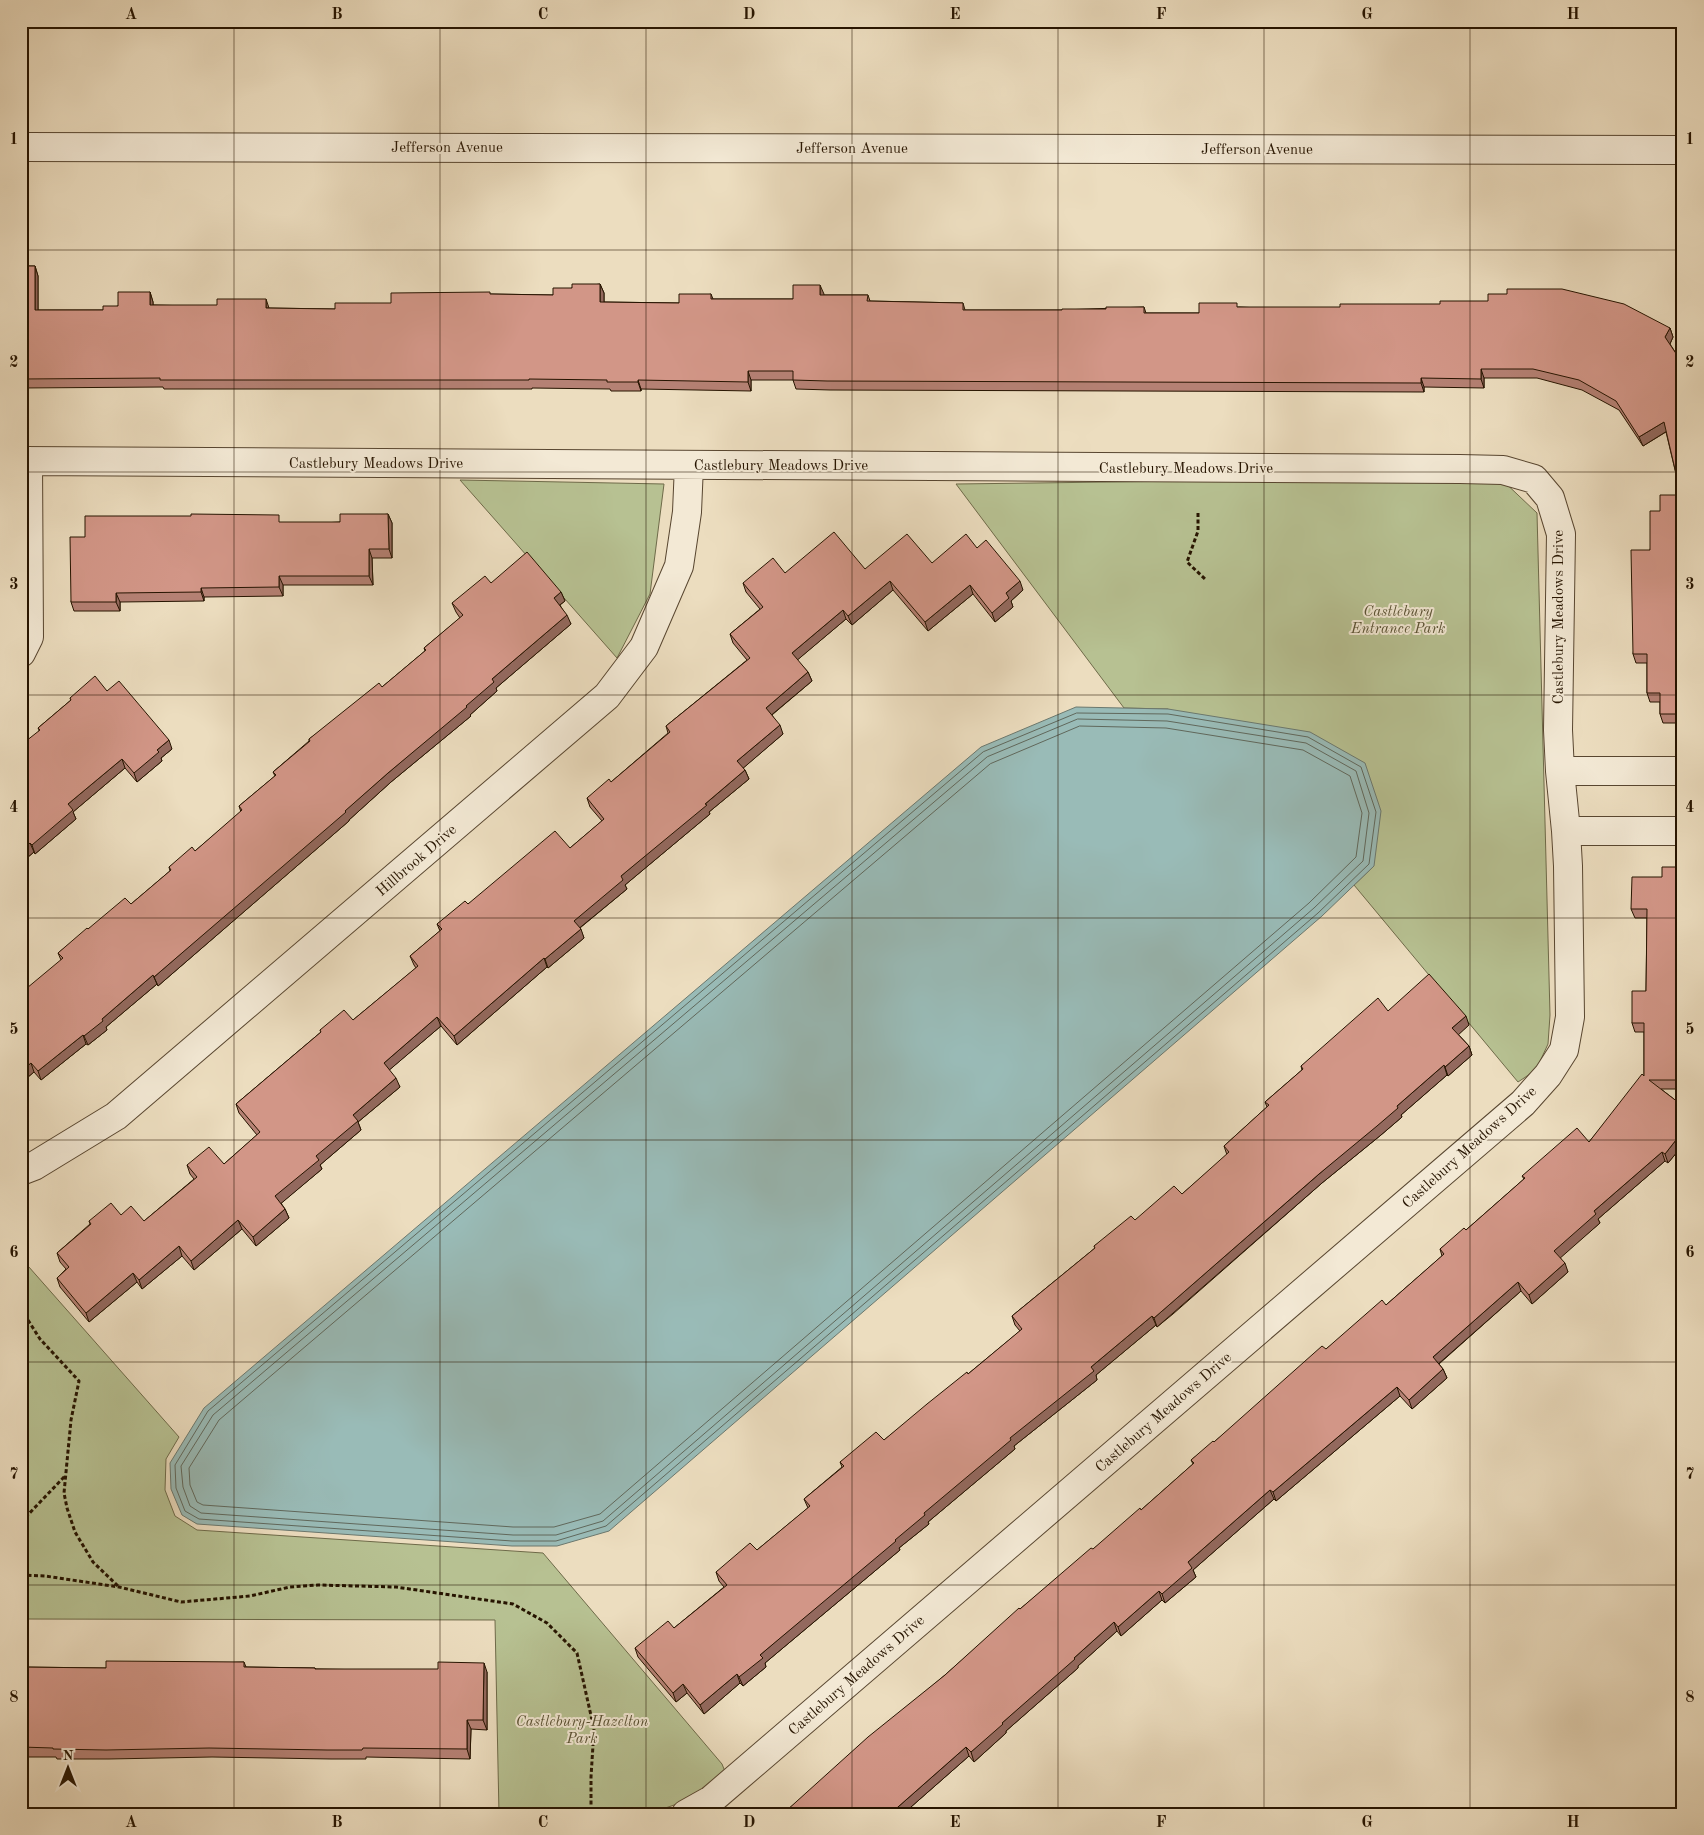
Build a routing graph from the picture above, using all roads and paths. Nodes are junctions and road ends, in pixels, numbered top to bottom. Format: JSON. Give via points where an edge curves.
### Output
{"nodes":[{"id":1,"x":21,"y":146,"type":"edge"},
{"id":2,"x":1683,"y":150,"type":"edge"},
{"id":3,"x":25,"y":462,"type":"edge"},
{"id":4,"x":689,"y":465,"type":"junction"},
{"id":5,"x":1198,"y":514,"type":"dead end"},
{"id":6,"x":1205,"y":579,"type":"dead end"},
{"id":7,"x":21,"y":653,"type":"edge"},
{"id":8,"x":1560,"y":771,"type":"junction"},
{"id":9,"x":1683,"y":771,"type":"edge"},
{"id":10,"x":1566,"y":831,"type":"junction"},
{"id":11,"x":1683,"y":831,"type":"edge"},
{"id":12,"x":21,"y":1171,"type":"edge"},
{"id":13,"x":21,"y":1309,"type":"edge"},
{"id":14,"x":65,"y":1475,"type":"junction"},
{"id":15,"x":21,"y":1522,"type":"edge"},
{"id":16,"x":21,"y":1575,"type":"edge"},
{"id":17,"x":119,"y":1587,"type":"junction"},
{"id":18,"x":591,"y":1814,"type":"edge"},
{"id":19,"x":686,"y":1814,"type":"edge"}],
"edges":[{"from":1,"to":2,"type":"street","name":"Jefferson Avenue"},
{"from":3,"to":4,"type":"street","name":"Castlebury Meadows Drive"},
{"from":3,"to":7,"type":"street","via":[[29,637]]},
{"from":4,"to":8,"type":"street","name":"Castlebury Meadows Drive","via":[[1460,469],[1503,470],[1534,479],[1550,498],[1561,534]]},
{"from":4,"to":12,"type":"street","name":"Hillbrook Drive","via":[[687,512],[679,566],[644,647],[607,696],[116,1116]]},
{"from":5,"to":6,"type":"path","via":[[1198,532],[1187,562]]},
{"from":8,"to":9,"type":"street"},
{"from":8,"to":10,"type":"street","name":"Castlebury Meadows Drive"},
{"from":10,"to":11,"type":"street"},
{"from":10,"to":19,"type":"street","name":"Castlebury Meadows Drive","via":[[1570,1017],[1564,1050],[1548,1075],[1515,1109],[711,1800]]},
{"from":13,"to":14,"type":"path","via":[[40,1339],[79,1381]]},
{"from":14,"to":15,"type":"path"},
{"from":14,"to":17,"type":"path","via":[[64,1493],[75,1532],[93,1562]]},
{"from":16,"to":17,"type":"path"},
{"from":17,"to":18,"type":"path","via":[[181,1602],[250,1596],[318,1585],[396,1587],[513,1604],[547,1623],[577,1653],[594,1729]]}]}
